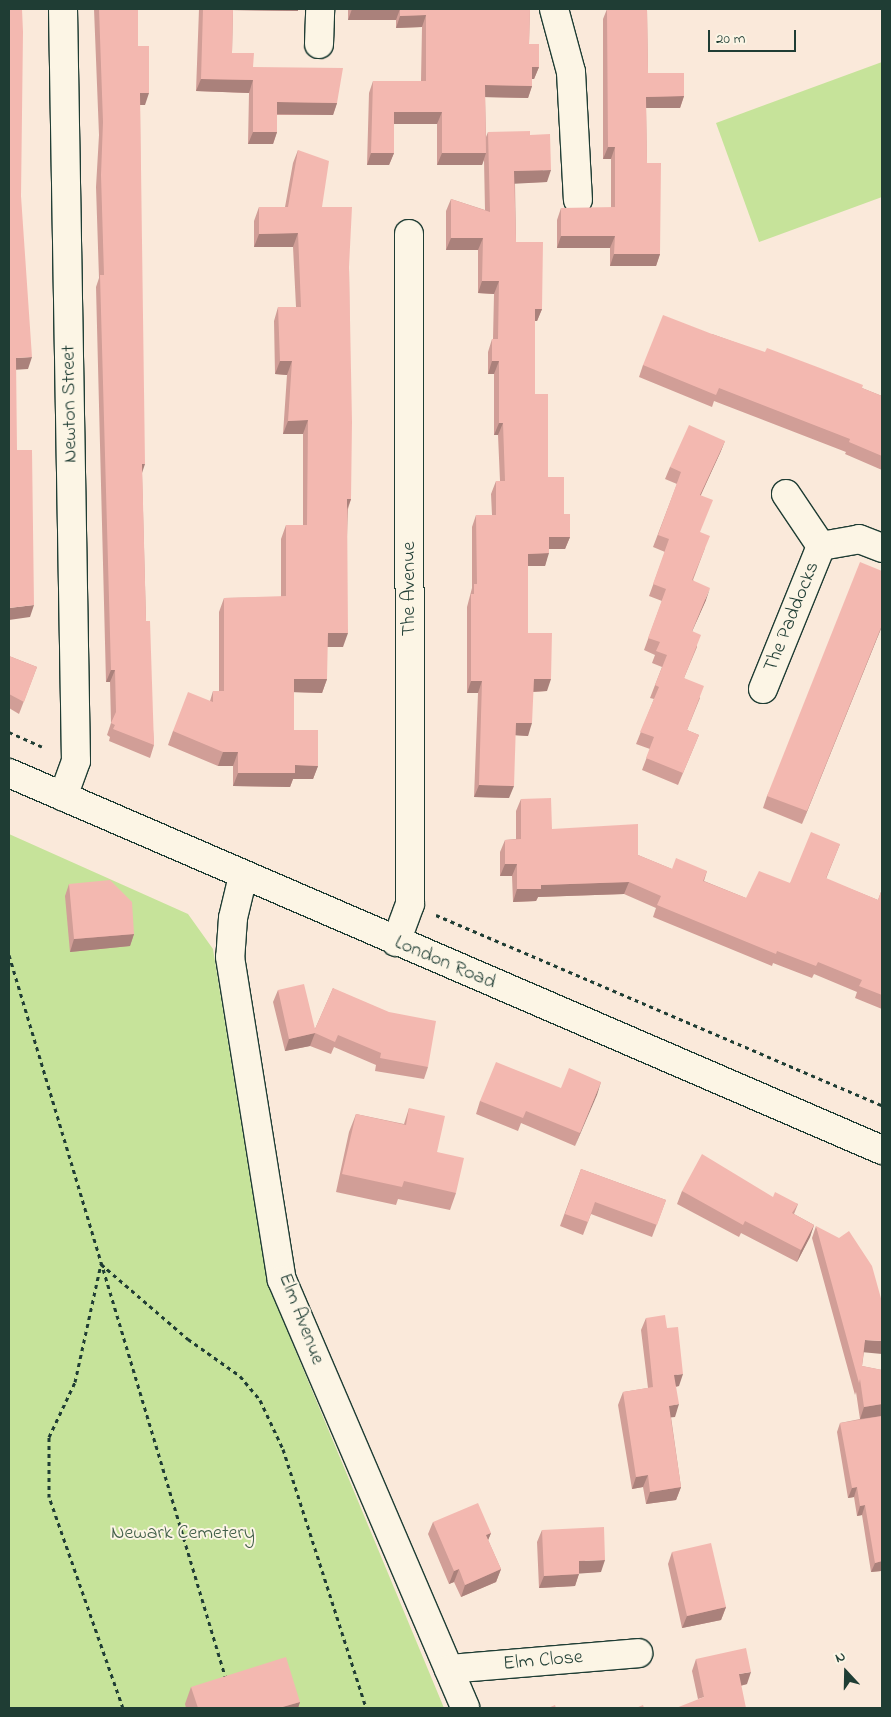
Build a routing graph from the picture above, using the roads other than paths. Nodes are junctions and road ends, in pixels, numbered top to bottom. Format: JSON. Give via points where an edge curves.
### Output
{"nodes":[{"id":1,"x":63,"y":9,"type":"edge"},
{"id":2,"x":320,"y":9,"type":"edge"},
{"id":3,"x":554,"y":9,"type":"edge"},
{"id":4,"x":319,"y":44,"type":"dead end"},
{"id":5,"x":578,"y":200,"type":"dead end"},
{"id":6,"x":409,"y":234,"type":"dead end"},
{"id":7,"x":786,"y":494,"type":"dead end"},
{"id":8,"x":821,"y":546,"type":"junction"},
{"id":9,"x":882,"y":548,"type":"edge"},
{"id":10,"x":762,"y":689,"type":"dead end"},
{"id":11,"x":9,"y":773,"type":"edge"},
{"id":12,"x":63,"y":797,"type":"junction"},
{"id":13,"x":243,"y":876,"type":"junction"},
{"id":14,"x":396,"y":942,"type":"junction"},
{"id":15,"x":882,"y":1150,"type":"edge"},
{"id":16,"x":638,"y":1653,"type":"dead end"},
{"id":17,"x":449,"y":1669,"type":"junction"},
{"id":18,"x":465,"y":1708,"type":"edge"}],
"edges":[{"from":1,"to":12,"type":"street","name":"Newton Street","via":[[76,761]]},
{"from":2,"to":4,"type":"street"},
{"from":3,"to":5,"type":"street","via":[[572,72]]},
{"from":6,"to":14,"type":"street","name":"The Avenue","via":[[410,904]]},
{"from":7,"to":8,"type":"street","name":"The Paddocks"},
{"from":8,"to":9,"type":"street","name":"The Paddocks","via":[[859,539]]},
{"from":8,"to":10,"type":"street","name":"The Paddocks"},
{"from":11,"to":12,"type":"street","name":"London Road"},
{"from":12,"to":13,"type":"street","name":"London Road"},
{"from":13,"to":14,"type":"street","name":"London Road"},
{"from":13,"to":17,"type":"street","name":"Elm Avenue","via":[[233,918],[230,957],[282,1280]]},
{"from":14,"to":15,"type":"street","name":"London Road"},
{"from":16,"to":17,"type":"street","name":"Elm Close"},
{"from":17,"to":18,"type":"street","name":"Elm Avenue"}]}
